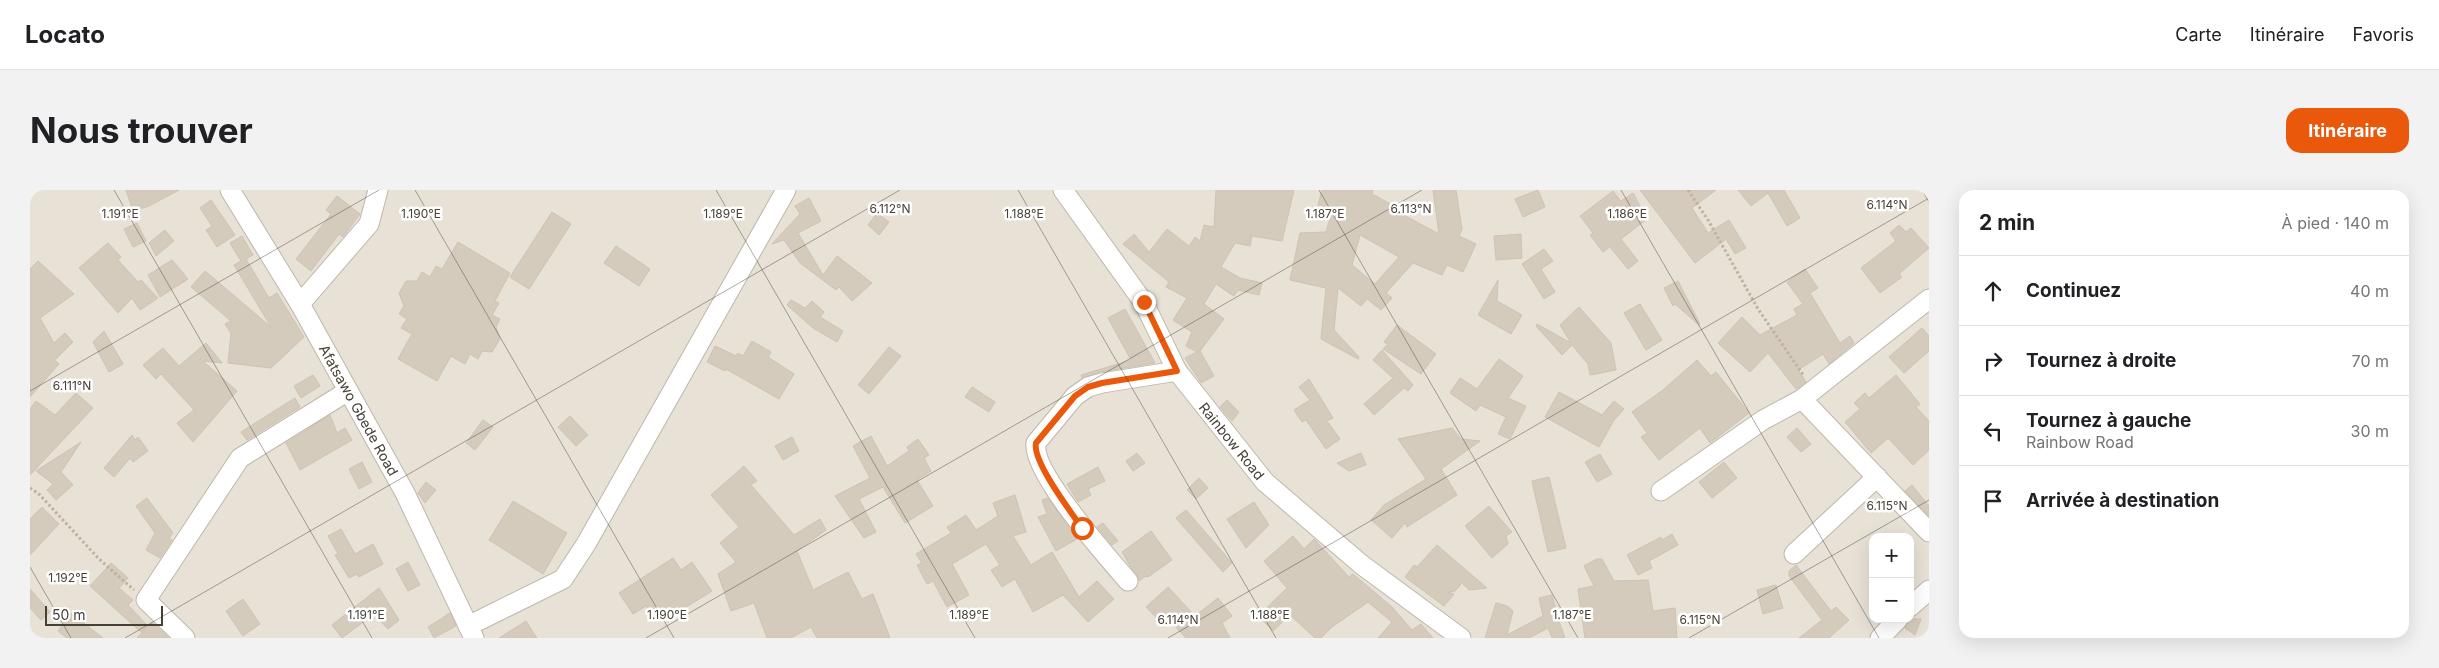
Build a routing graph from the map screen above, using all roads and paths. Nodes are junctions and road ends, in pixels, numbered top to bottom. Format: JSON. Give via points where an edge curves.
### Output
{"nodes":[{"id":1,"x":230,"y":190,"type":"edge"},
{"id":2,"x":378,"y":190,"type":"edge"},
{"id":3,"x":786,"y":190,"type":"edge"},
{"id":4,"x":1063,"y":190,"type":"edge"},
{"id":5,"x":1688,"y":190,"type":"edge"},
{"id":6,"x":1929,"y":299,"type":"edge"},
{"id":7,"x":300,"y":304,"type":"junction"},
{"id":8,"x":1177,"y":371,"type":"junction"},
{"id":9,"x":348,"y":391,"type":"junction"},
{"id":10,"x":1808,"y":394,"type":"junction"},
{"id":11,"x":1877,"y":478,"type":"junction"},
{"id":12,"x":30,"y":488,"type":"edge"},
{"id":13,"x":1661,"y":491,"type":"dead end"},
{"id":14,"x":1929,"y":532,"type":"edge"},
{"id":15,"x":1794,"y":554,"type":"dead end"},
{"id":16,"x":1128,"y":581,"type":"dead end"},
{"id":17,"x":1929,"y":590,"type":"edge"},
{"id":18,"x":146,"y":600,"type":"junction"},
{"id":19,"x":1914,"y":603,"type":"edge"},
{"id":20,"x":1894,"y":623,"type":"edge"},
{"id":21,"x":471,"y":632,"type":"edge"},
{"id":22,"x":185,"y":638,"type":"edge"},
{"id":23,"x":1461,"y":638,"type":"edge"},
{"id":24,"x":1880,"y":638,"type":"edge"}],
"edges":[{"from":1,"to":7,"type":"street","name":"Afatsawo Gbede Road"},
{"from":2,"to":7,"type":"street","via":[[369,224]]},
{"from":3,"to":21,"type":"street","via":[[586,544],[563,579]]},
{"from":4,"to":8,"type":"street","name":"Rainbow Road","via":[[1144,302]]},
{"from":5,"to":10,"type":"path"},
{"from":6,"to":10,"type":"street"},
{"from":7,"to":9,"type":"street","name":"Afatsawo Gbede Road"},
{"from":8,"to":16,"type":"street","via":[[1088,387],[1075,396],[1035,446],[1052,484],[1082,528]]},
{"from":8,"to":23,"type":"street","name":"Rainbow Road","via":[[1265,482],[1362,565]]},
{"from":9,"to":18,"type":"street","via":[[240,458]]},
{"from":9,"to":21,"type":"street","name":"Afatsawo Gbede Road","via":[[405,492]]},
{"from":10,"to":11,"type":"street"},
{"from":10,"to":13,"type":"street","via":[[1763,420]]},
{"from":11,"to":14,"type":"street"},
{"from":11,"to":15,"type":"street"},
{"from":12,"to":18,"type":"path","via":[[99,559]]},
{"from":17,"to":19,"type":"street"},
{"from":18,"to":22,"type":"street"},
{"from":20,"to":24,"type":"street"}]}
